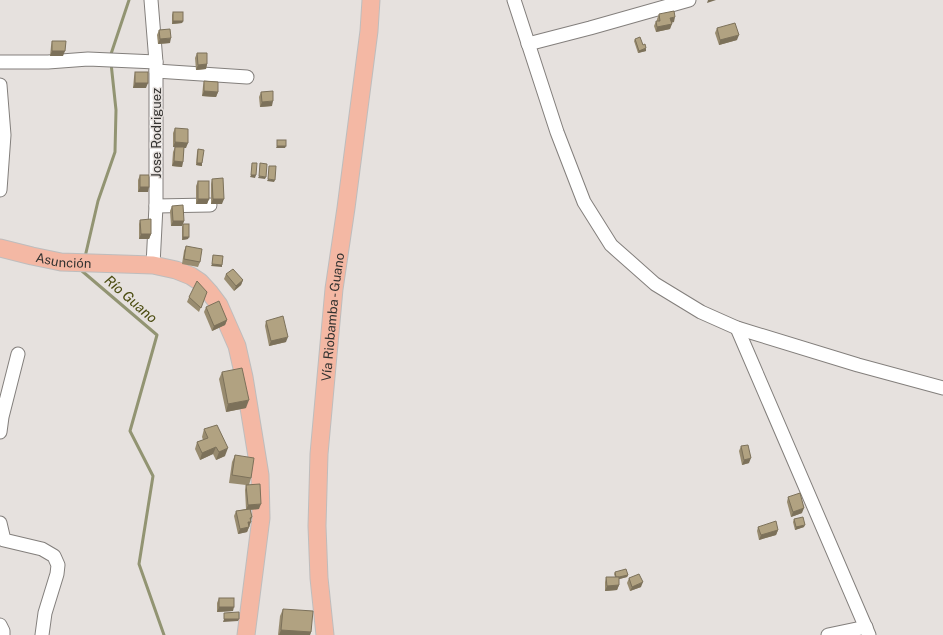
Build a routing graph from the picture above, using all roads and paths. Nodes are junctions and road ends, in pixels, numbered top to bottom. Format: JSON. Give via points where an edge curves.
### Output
{"nodes":[{"id":1,"x":151,"y":0,"type":"edge"},
{"id":2,"x":371,"y":0,"type":"edge"},
{"id":3,"x":514,"y":0,"type":"edge"},
{"id":4,"x":689,"y":0,"type":"edge"},
{"id":5,"x":528,"y":44,"type":"junction"},
{"id":6,"x":0,"y":62,"type":"edge"},
{"id":7,"x":156,"y":67,"type":"junction"},
{"id":8,"x":247,"y":77,"type":"dead end"},
{"id":9,"x":0,"y":86,"type":"edge"},
{"id":10,"x":2,"y":134,"type":"edge"},
{"id":11,"x":0,"y":190,"type":"edge"},
{"id":12,"x":210,"y":205,"type":"edge"},
{"id":13,"x":156,"y":206,"type":"junction"},
{"id":14,"x":0,"y":248,"type":"edge"},
{"id":15,"x":153,"y":265,"type":"junction"},
{"id":16,"x":737,"y":328,"type":"junction"},
{"id":17,"x":18,"y":354,"type":"dead end"},
{"id":18,"x":943,"y":388,"type":"edge"},
{"id":19,"x":0,"y":432,"type":"edge"},
{"id":20,"x":0,"y":523,"type":"edge"},
{"id":21,"x":0,"y":625,"type":"edge"},
{"id":22,"x":868,"y":631,"type":"edge"},
{"id":23,"x":3,"y":635,"type":"edge"},
{"id":24,"x":42,"y":635,"type":"edge"},
{"id":25,"x":246,"y":635,"type":"edge"},
{"id":26,"x":325,"y":635,"type":"edge"},
{"id":27,"x":828,"y":635,"type":"edge"}],
"edges":[{"from":1,"to":7,"type":"street","name":"Jose Rodriguez"},
{"from":2,"to":26,"type":"main road","name":"Vía Riobamba - Guano","via":[[334,289],[318,454],[319,578]]},
{"from":3,"to":5,"type":"street"},
{"from":4,"to":5,"type":"street"},
{"from":5,"to":16,"type":"street","via":[[557,132],[584,202],[611,245],[655,284],[701,312]]},
{"from":6,"to":7,"type":"street","via":[[124,60]]},
{"from":7,"to":8,"type":"street"},
{"from":7,"to":13,"type":"street","name":"Jose Rodriguez"},
{"from":9,"to":10,"type":"street"},
{"from":10,"to":11,"type":"street"},
{"from":12,"to":13,"type":"street"},
{"from":13,"to":15,"type":"street","name":"Jose Rodriguez"},
{"from":14,"to":15,"type":"main road","name":"Asunción","via":[[61,262]]},
{"from":15,"to":25,"type":"main road","via":[[191,276],[210,292],[219,305],[236,346],[244,377],[261,494],[261,518]]},
{"from":16,"to":18,"type":"street"},
{"from":16,"to":22,"type":"street"},
{"from":17,"to":19,"type":"street"},
{"from":20,"to":24,"type":"street","via":[[4,540],[42,549],[54,556],[58,565],[44,613]]},
{"from":21,"to":23,"type":"street"},
{"from":22,"to":27,"type":"street"}]}
